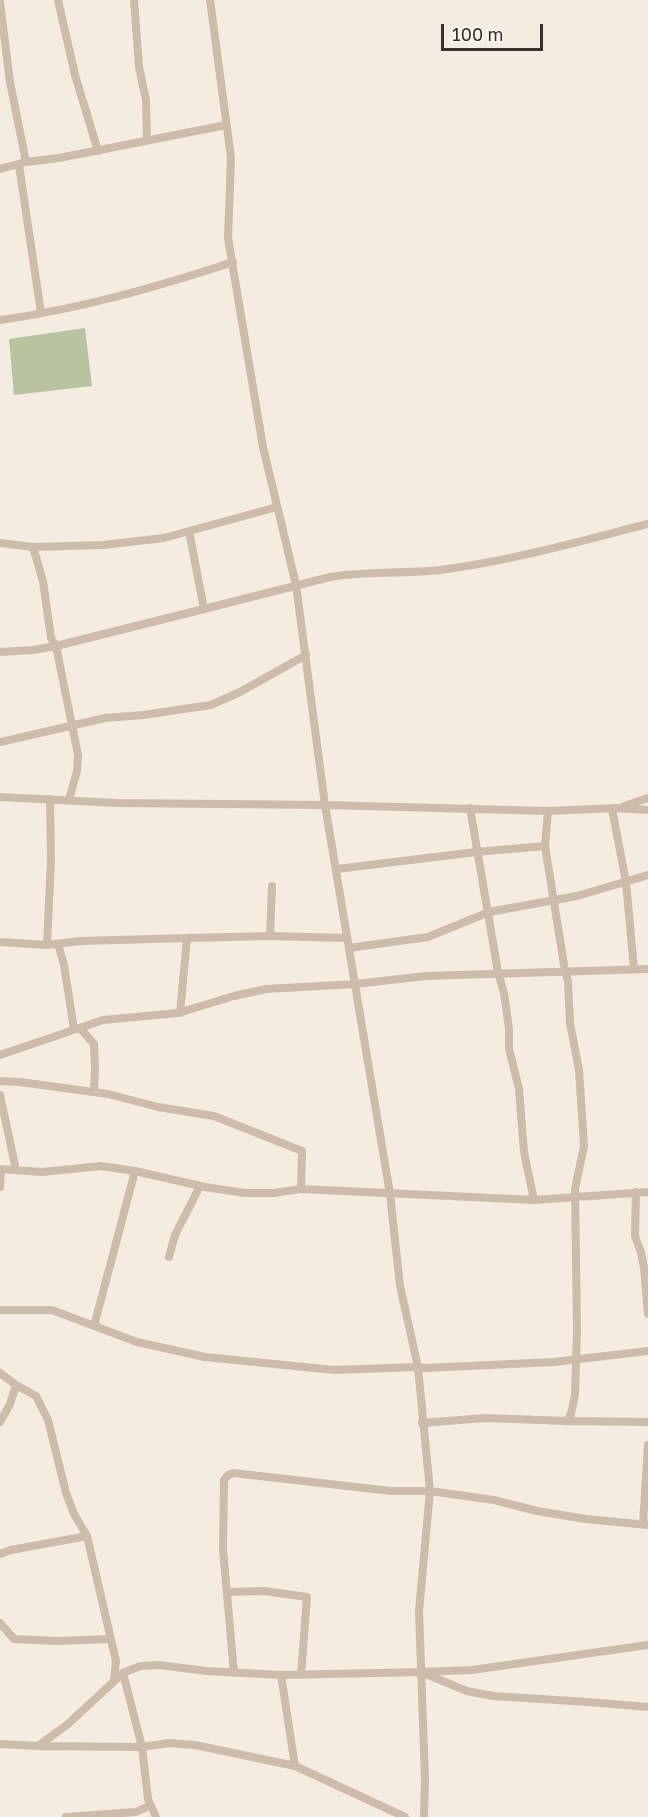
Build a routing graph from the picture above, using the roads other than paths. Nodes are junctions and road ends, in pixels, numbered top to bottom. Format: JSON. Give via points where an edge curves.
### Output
{"nodes":[{"id":1,"x":58,"y":0,"type":"edge"},
{"id":2,"x":134,"y":0,"type":"edge"},
{"id":3,"x":210,"y":0,"type":"edge"},
{"id":4,"x":0,"y":2,"type":"edge"},
{"id":5,"x":226,"y":124,"type":"junction"},
{"id":6,"x":147,"y":140,"type":"junction"},
{"id":7,"x":98,"y":151,"type":"junction"},
{"id":8,"x":23,"y":164,"type":"junction"},
{"id":9,"x":0,"y":169,"type":"edge"},
{"id":10,"x":233,"y":262,"type":"junction"},
{"id":11,"x":41,"y":312,"type":"junction"},
{"id":12,"x":0,"y":320,"type":"edge"},
{"id":13,"x":277,"y":507,"type":"junction"},
{"id":14,"x":648,"y":524,"type":"edge"},
{"id":15,"x":189,"y":531,"type":"junction"},
{"id":16,"x":0,"y":543,"type":"edge"},
{"id":17,"x":33,"y":547,"type":"junction"},
{"id":18,"x":296,"y":585,"type":"junction"},
{"id":19,"x":204,"y":609,"type":"junction"},
{"id":20,"x":56,"y":646,"type":"junction"},
{"id":21,"x":0,"y":652,"type":"edge"},
{"id":22,"x":306,"y":655,"type":"junction"},
{"id":23,"x":72,"y":726,"type":"junction"},
{"id":24,"x":0,"y":742,"type":"edge"},
{"id":25,"x":0,"y":797,"type":"edge"},
{"id":26,"x":648,"y":798,"type":"edge"},
{"id":27,"x":51,"y":799,"type":"junction"},
{"id":28,"x":69,"y":800,"type":"junction"},
{"id":29,"x":325,"y":805,"type":"junction"},
{"id":30,"x":470,"y":808,"type":"junction"},
{"id":31,"x":614,"y":808,"type":"junction"},
{"id":32,"x":648,"y":810,"type":"edge"},
{"id":33,"x":548,"y":811,"type":"junction"},
{"id":34,"x":545,"y":846,"type":"junction"},
{"id":35,"x":476,"y":852,"type":"junction"},
{"id":36,"x":337,"y":869,"type":"junction"},
{"id":37,"x":648,"y":875,"type":"edge"},
{"id":38,"x":626,"y":882,"type":"junction"},
{"id":39,"x":272,"y":886,"type":"dead end"},
{"id":40,"x":554,"y":900,"type":"junction"},
{"id":41,"x":489,"y":912,"type":"junction"},
{"id":42,"x":270,"y":936,"type":"junction"},
{"id":43,"x":187,"y":938,"type":"junction"},
{"id":44,"x":347,"y":938,"type":"junction"},
{"id":45,"x":0,"y":942,"type":"edge"},
{"id":46,"x":58,"y":944,"type":"junction"},
{"id":47,"x":47,"y":945,"type":"junction"},
{"id":48,"x":349,"y":948,"type":"junction"},
{"id":49,"x":634,"y":969,"type":"junction"},
{"id":50,"x":648,"y":969,"type":"edge"},
{"id":51,"x":565,"y":970,"type":"junction"},
{"id":52,"x":498,"y":972,"type":"junction"},
{"id":53,"x":355,"y":984,"type":"junction"},
{"id":54,"x":180,"y":1013,"type":"junction"},
{"id":55,"x":77,"y":1029,"type":"junction"},
{"id":56,"x":0,"y":1055,"type":"edge"},
{"id":57,"x":0,"y":1081,"type":"edge"},
{"id":58,"x":93,"y":1092,"type":"junction"},
{"id":59,"x":0,"y":1095,"type":"edge"},
{"id":60,"x":0,"y":1169,"type":"edge"},
{"id":61,"x":16,"y":1170,"type":"junction"},
{"id":62,"x":135,"y":1171,"type":"junction"},
{"id":63,"x":200,"y":1186,"type":"junction"},
{"id":64,"x":0,"y":1187,"type":"edge"},
{"id":65,"x":301,"y":1190,"type":"junction"},
{"id":66,"x":636,"y":1192,"type":"junction"},
{"id":67,"x":648,"y":1192,"type":"edge"},
{"id":68,"x":390,"y":1194,"type":"junction"},
{"id":69,"x":576,"y":1197,"type":"junction"},
{"id":70,"x":534,"y":1200,"type":"junction"},
{"id":71,"x":169,"y":1257,"type":"dead end"},
{"id":72,"x":0,"y":1310,"type":"edge"},
{"id":73,"x":648,"y":1314,"type":"edge"},
{"id":74,"x":94,"y":1326,"type":"junction"},
{"id":75,"x":648,"y":1351,"type":"edge"},
{"id":76,"x":575,"y":1360,"type":"junction"},
{"id":77,"x":418,"y":1367,"type":"junction"},
{"id":78,"x":0,"y":1373,"type":"edge"},
{"id":79,"x":16,"y":1385,"type":"junction"},
{"id":80,"x":567,"y":1421,"type":"junction"},
{"id":81,"x":0,"y":1422,"type":"edge"},
{"id":82,"x":648,"y":1422,"type":"edge"},
{"id":83,"x":422,"y":1423,"type":"junction"},
{"id":84,"x":648,"y":1445,"type":"edge"},
{"id":85,"x":430,"y":1491,"type":"junction"},
{"id":86,"x":646,"y":1525,"type":"edge"},
{"id":87,"x":87,"y":1536,"type":"junction"},
{"id":88,"x":0,"y":1554,"type":"edge"},
{"id":89,"x":228,"y":1592,"type":"junction"},
{"id":90,"x":0,"y":1623,"type":"edge"},
{"id":91,"x":111,"y":1639,"type":"junction"},
{"id":92,"x":648,"y":1646,"type":"edge"},
{"id":93,"x":422,"y":1672,"type":"junction"},
{"id":94,"x":123,"y":1673,"type":"junction"},
{"id":95,"x":234,"y":1673,"type":"junction"},
{"id":96,"x":301,"y":1675,"type":"junction"},
{"id":97,"x":281,"y":1676,"type":"junction"},
{"id":98,"x":114,"y":1681,"type":"junction"},
{"id":99,"x":648,"y":1707,"type":"edge"},
{"id":100,"x":0,"y":1744,"type":"edge"},
{"id":101,"x":38,"y":1746,"type":"junction"},
{"id":102,"x":142,"y":1747,"type":"junction"},
{"id":103,"x":295,"y":1766,"type":"junction"},
{"id":104,"x":151,"y":1805,"type":"junction"},
{"id":105,"x":157,"y":1816,"type":"edge"},
{"id":106,"x":66,"y":1817,"type":"edge"},
{"id":107,"x":405,"y":1817,"type":"edge"},
{"id":108,"x":424,"y":1817,"type":"edge"}],
"edges":[{"from":1,"to":7,"type":"street"},
{"from":2,"to":6,"type":"street"},
{"from":3,"to":5,"type":"street"},
{"from":4,"to":8,"type":"street"},
{"from":5,"to":6,"type":"street"},
{"from":5,"to":10,"type":"street","via":[[231,158],[228,238]]},
{"from":6,"to":7,"type":"street"},
{"from":7,"to":8,"type":"street"},
{"from":8,"to":9,"type":"street"},
{"from":8,"to":11,"type":"street"},
{"from":10,"to":11,"type":"street","via":[[161,285]]},
{"from":10,"to":13,"type":"street"},
{"from":11,"to":12,"type":"street"},
{"from":13,"to":15,"type":"street"},
{"from":13,"to":18,"type":"street"},
{"from":14,"to":18,"type":"street","via":[[461,567],[348,574]]},
{"from":15,"to":17,"type":"street","via":[[132,542]]},
{"from":15,"to":19,"type":"street"},
{"from":16,"to":17,"type":"street"},
{"from":17,"to":20,"type":"street","via":[[44,581],[51,638]]},
{"from":18,"to":19,"type":"street"},
{"from":18,"to":22,"type":"street"},
{"from":19,"to":20,"type":"street"},
{"from":20,"to":21,"type":"street"},
{"from":20,"to":23,"type":"street"},
{"from":22,"to":23,"type":"street","via":[[211,705]]},
{"from":22,"to":29,"type":"street"},
{"from":23,"to":24,"type":"street"},
{"from":23,"to":28,"type":"street","via":[[78,764]]},
{"from":25,"to":27,"type":"street"},
{"from":26,"to":31,"type":"street"},
{"from":27,"to":28,"type":"street"},
{"from":27,"to":47,"type":"street"},
{"from":28,"to":29,"type":"street"},
{"from":29,"to":30,"type":"street"},
{"from":29,"to":36,"type":"street"},
{"from":30,"to":33,"type":"street"},
{"from":30,"to":35,"type":"street"},
{"from":31,"to":32,"type":"street"},
{"from":31,"to":33,"type":"street"},
{"from":31,"to":38,"type":"street"},
{"from":33,"to":34,"type":"street"},
{"from":34,"to":35,"type":"street"},
{"from":34,"to":40,"type":"street"},
{"from":35,"to":36,"type":"street"},
{"from":35,"to":41,"type":"street"},
{"from":36,"to":44,"type":"street"},
{"from":37,"to":38,"type":"street"},
{"from":38,"to":40,"type":"street"},
{"from":38,"to":49,"type":"street"},
{"from":39,"to":42,"type":"street"},
{"from":40,"to":41,"type":"street"},
{"from":40,"to":51,"type":"street"},
{"from":41,"to":48,"type":"street","via":[[429,937]]},
{"from":41,"to":52,"type":"street"},
{"from":42,"to":43,"type":"street"},
{"from":42,"to":44,"type":"street"},
{"from":43,"to":46,"type":"street"},
{"from":43,"to":54,"type":"street"},
{"from":44,"to":48,"type":"street"},
{"from":45,"to":47,"type":"street"},
{"from":46,"to":47,"type":"street"},
{"from":46,"to":55,"type":"street"},
{"from":48,"to":53,"type":"street"},
{"from":49,"to":50,"type":"street"},
{"from":49,"to":51,"type":"street"},
{"from":51,"to":52,"type":"street"},
{"from":51,"to":69,"type":"street","via":[[579,1070],[584,1146]]},
{"from":52,"to":53,"type":"street"},
{"from":52,"to":70,"type":"street"},
{"from":53,"to":54,"type":"street","via":[[266,989]]},
{"from":53,"to":68,"type":"street"},
{"from":54,"to":55,"type":"street","via":[[103,1020]]},
{"from":55,"to":56,"type":"street"},
{"from":55,"to":58,"type":"street","via":[[94,1044]]},
{"from":57,"to":58,"type":"street"},
{"from":58,"to":65,"type":"street","via":[[214,1116],[300,1149]]},
{"from":59,"to":61,"type":"street"},
{"from":60,"to":61,"type":"street"},
{"from":60,"to":64,"type":"street"},
{"from":61,"to":62,"type":"street","via":[[42,1172],[101,1166]]},
{"from":62,"to":63,"type":"street"},
{"from":62,"to":74,"type":"street"},
{"from":63,"to":65,"type":"street","via":[[245,1193]]},
{"from":63,"to":71,"type":"street","via":[[174,1235]]},
{"from":65,"to":68,"type":"street"},
{"from":66,"to":67,"type":"street"},
{"from":66,"to":69,"type":"street"},
{"from":66,"to":73,"type":"street","via":[[635,1236]]},
{"from":68,"to":70,"type":"street"},
{"from":68,"to":77,"type":"street","via":[[400,1286]]},
{"from":69,"to":70,"type":"street"},
{"from":69,"to":76,"type":"street"},
{"from":72,"to":74,"type":"street","via":[[52,1310]]},
{"from":74,"to":77,"type":"street","via":[[144,1344],[205,1357],[334,1370]]},
{"from":75,"to":76,"type":"street"},
{"from":76,"to":77,"type":"street"},
{"from":76,"to":80,"type":"street","via":[[574,1404]]},
{"from":77,"to":83,"type":"street"},
{"from":78,"to":79,"type":"street"},
{"from":79,"to":81,"type":"street"},
{"from":79,"to":87,"type":"street","via":[[36,1396],[48,1420],[66,1494]]},
{"from":80,"to":82,"type":"street"},
{"from":80,"to":83,"type":"street","via":[[485,1418]]},
{"from":83,"to":85,"type":"street"},
{"from":84,"to":86,"type":"street"},
{"from":85,"to":86,"type":"street","via":[[586,1519]]},
{"from":85,"to":89,"type":"street","via":[[391,1491],[228,1474],[224,1484],[223,1550]]},
{"from":85,"to":93,"type":"street","via":[[419,1611]]},
{"from":87,"to":88,"type":"street"},
{"from":87,"to":91,"type":"street"},
{"from":89,"to":95,"type":"street"},
{"from":89,"to":96,"type":"street","via":[[307,1597]]},
{"from":90,"to":91,"type":"street","via":[[14,1638]]},
{"from":91,"to":98,"type":"street","via":[[116,1661]]},
{"from":92,"to":93,"type":"street","via":[[471,1670]]},
{"from":93,"to":96,"type":"street"},
{"from":93,"to":99,"type":"street","via":[[467,1691],[507,1698]]},
{"from":93,"to":108,"type":"street"},
{"from":94,"to":95,"type":"street","via":[[140,1666],[159,1665]]},
{"from":94,"to":98,"type":"street"},
{"from":94,"to":102,"type":"street"},
{"from":95,"to":97,"type":"street"},
{"from":96,"to":97,"type":"street"},
{"from":97,"to":103,"type":"street"},
{"from":98,"to":101,"type":"street"},
{"from":100,"to":101,"type":"street"},
{"from":101,"to":102,"type":"street"},
{"from":102,"to":103,"type":"street","via":[[195,1745]]},
{"from":102,"to":104,"type":"street"},
{"from":103,"to":107,"type":"street"},
{"from":104,"to":105,"type":"street"},
{"from":104,"to":106,"type":"street","via":[[136,1812]]}]}
